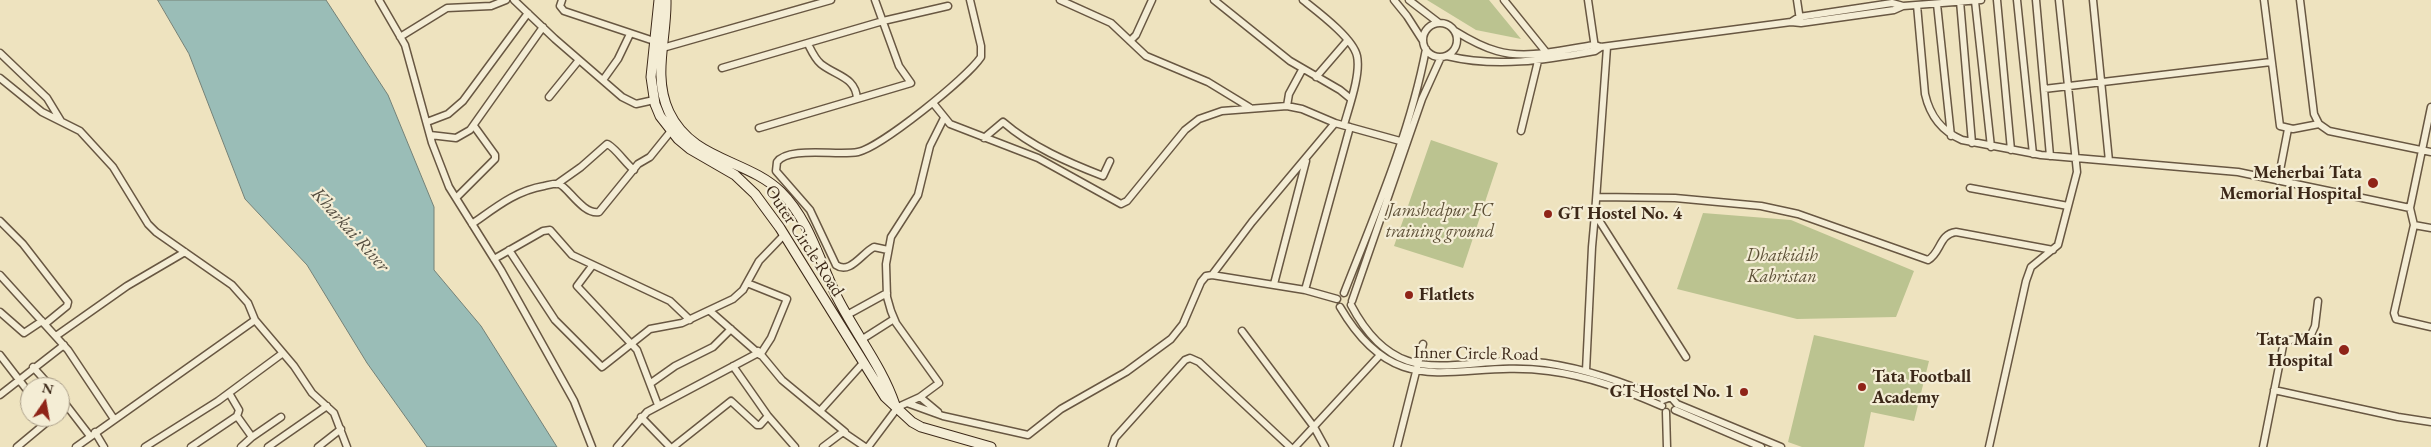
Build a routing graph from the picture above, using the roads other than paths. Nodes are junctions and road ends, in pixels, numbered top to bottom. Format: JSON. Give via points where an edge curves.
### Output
{"nodes":[{"id":1,"x":379,"y":0,"type":"edge"},
{"id":2,"x":506,"y":0,"type":"edge"},
{"id":3,"x":514,"y":0,"type":"edge"},
{"id":4,"x":562,"y":0,"type":"edge"},
{"id":5,"x":659,"y":0,"type":"edge"},
{"id":6,"x":666,"y":0,"type":"edge"},
{"id":7,"x":831,"y":0,"type":"edge"},
{"id":8,"x":875,"y":0,"type":"edge"},
{"id":9,"x":970,"y":0,"type":"edge"},
{"id":10,"x":1060,"y":0,"type":"edge"},
{"id":11,"x":1152,"y":0,"type":"edge"},
{"id":12,"x":1214,"y":0,"type":"edge"},
{"id":13,"x":1303,"y":0,"type":"edge"},
{"id":14,"x":1394,"y":0,"type":"edge"},
{"id":15,"x":1409,"y":0,"type":"edge"},
{"id":16,"x":1504,"y":0,"type":"edge"},
{"id":17,"x":1588,"y":0,"type":"edge"},
{"id":18,"x":1797,"y":0,"type":"edge"},
{"id":19,"x":1981,"y":0,"type":"edge"},
{"id":20,"x":1998,"y":0,"type":"edge"},
{"id":21,"x":2017,"y":0,"type":"edge"},
{"id":22,"x":2036,"y":0,"type":"edge"},
{"id":23,"x":2059,"y":0,"type":"edge"},
{"id":24,"x":2093,"y":0,"type":"edge"},
{"id":25,"x":2264,"y":0,"type":"edge"},
{"id":26,"x":2300,"y":0,"type":"edge"},
{"id":27,"x":1951,"y":1,"type":"edge"},
{"id":28,"x":1975,"y":1,"type":"edge"},
{"id":29,"x":1960,"y":2,"type":"junction"},
{"id":30,"x":1913,"y":3,"type":"edge"},
{"id":31,"x":1937,"y":4,"type":"junction"},
{"id":32,"x":948,"y":6,"type":"dead end"},
{"id":33,"x":528,"y":13,"type":"junction"},
{"id":34,"x":1800,"y":20,"type":"junction"},
{"id":35,"x":883,"y":22,"type":"junction"},
{"id":36,"x":1440,"y":23,"type":"junction"},
{"id":37,"x":542,"y":27,"type":"junction"},
{"id":38,"x":1455,"y":31,"type":"junction"},
{"id":39,"x":630,"y":34,"type":"junction"},
{"id":40,"x":400,"y":38,"type":"junction"},
{"id":41,"x":1130,"y":41,"type":"junction"},
{"id":42,"x":1347,"y":41,"type":"junction"},
{"id":43,"x":1423,"y":41,"type":"junction"},
{"id":44,"x":808,"y":44,"type":"junction"},
{"id":45,"x":656,"y":46,"type":"junction"},
{"id":46,"x":1599,"y":48,"type":"junction"},
{"id":47,"x":1426,"y":49,"type":"junction"},
{"id":48,"x":1546,"y":52,"type":"junction"},
{"id":49,"x":0,"y":54,"type":"edge"},
{"id":50,"x":1444,"y":56,"type":"junction"},
{"id":51,"x":579,"y":60,"type":"junction"},
{"id":52,"x":1538,"y":61,"type":"junction"},
{"id":53,"x":2271,"y":62,"type":"junction"},
{"id":54,"x":722,"y":68,"type":"dead end"},
{"id":55,"x":1302,"y":70,"type":"junction"},
{"id":56,"x":1316,"y":77,"type":"junction"},
{"id":57,"x":0,"y":78,"type":"edge"},
{"id":58,"x":603,"y":80,"type":"junction"},
{"id":59,"x":2101,"y":84,"type":"junction"},
{"id":60,"x":2068,"y":87,"type":"junction"},
{"id":61,"x":2044,"y":89,"type":"junction"},
{"id":62,"x":549,"y":97,"type":"dead end"},
{"id":63,"x":857,"y":99,"type":"junction"},
{"id":64,"x":1351,"y":99,"type":"junction"},
{"id":65,"x":654,"y":100,"type":"junction"},
{"id":66,"x":933,"y":103,"type":"junction"},
{"id":67,"x":1286,"y":106,"type":"junction"},
{"id":68,"x":1249,"y":107,"type":"junction"},
{"id":69,"x":2431,"y":107,"type":"edge"},
{"id":70,"x":944,"y":118,"type":"junction"},
{"id":71,"x":61,"y":121,"type":"junction"},
{"id":72,"x":427,"y":122,"type":"junction"},
{"id":73,"x":1335,"y":123,"type":"junction"},
{"id":74,"x":2318,"y":124,"type":"junction"},
{"id":75,"x":474,"y":126,"type":"junction"},
{"id":76,"x":1347,"y":126,"type":"junction"},
{"id":77,"x":759,"y":128,"type":"dead end"},
{"id":78,"x":2288,"y":129,"type":"junction"},
{"id":79,"x":671,"y":131,"type":"junction"},
{"id":80,"x":1521,"y":131,"type":"dead end"},
{"id":81,"x":430,"y":136,"type":"junction"},
{"id":82,"x":1951,"y":136,"type":"junction"},
{"id":83,"x":984,"y":138,"type":"junction"},
{"id":84,"x":1400,"y":142,"type":"junction"},
{"id":85,"x":1972,"y":142,"type":"junction"},
{"id":86,"x":1991,"y":147,"type":"junction"},
{"id":87,"x":2011,"y":150,"type":"junction"},
{"id":88,"x":2421,"y":150,"type":"junction"},
{"id":89,"x":2431,"y":152,"type":"edge"},
{"id":90,"x":2033,"y":154,"type":"junction"},
{"id":91,"x":2050,"y":156,"type":"junction"},
{"id":92,"x":1307,"y":157,"type":"junction"},
{"id":93,"x":2076,"y":158,"type":"junction"},
{"id":94,"x":1110,"y":161,"type":"dead end"},
{"id":95,"x":2109,"y":161,"type":"junction"},
{"id":96,"x":634,"y":170,"type":"junction"},
{"id":97,"x":2278,"y":181,"type":"junction"},
{"id":98,"x":558,"y":184,"type":"junction"},
{"id":99,"x":1970,"y":188,"type":"dead end"},
{"id":100,"x":1596,"y":197,"type":"junction"},
{"id":101,"x":456,"y":198,"type":"junction"},
{"id":102,"x":2068,"y":206,"type":"junction"},
{"id":103,"x":2410,"y":208,"type":"junction"},
{"id":104,"x":1595,"y":214,"type":"junction"},
{"id":105,"x":0,"y":221,"type":"edge"},
{"id":106,"x":472,"y":224,"type":"junction"},
{"id":107,"x":2414,"y":225,"type":"junction"},
{"id":108,"x":2431,"y":228,"type":"edge"},
{"id":109,"x":784,"y":235,"type":"junction"},
{"id":110,"x":509,"y":250,"type":"junction"},
{"id":111,"x":888,"y":250,"type":"junction"},
{"id":112,"x":2053,"y":250,"type":"junction"},
{"id":113,"x":185,"y":252,"type":"junction"},
{"id":114,"x":494,"y":259,"type":"junction"},
{"id":115,"x":592,"y":266,"type":"junction"},
{"id":116,"x":0,"y":275,"type":"edge"},
{"id":117,"x":1212,"y":275,"type":"junction"},
{"id":118,"x":747,"y":283,"type":"junction"},
{"id":119,"x":1274,"y":284,"type":"junction"},
{"id":120,"x":1305,"y":290,"type":"junction"},
{"id":121,"x":887,"y":293,"type":"junction"},
{"id":122,"x":1344,"y":293,"type":"junction"},
{"id":123,"x":1337,"y":299,"type":"junction"},
{"id":124,"x":2318,"y":301,"type":"dead end"},
{"id":125,"x":1352,"y":303,"type":"junction"},
{"id":126,"x":1340,"y":307,"type":"junction"},
{"id":127,"x":710,"y":311,"type":"junction"},
{"id":128,"x":0,"y":312,"type":"edge"},
{"id":129,"x":847,"y":315,"type":"junction"},
{"id":130,"x":894,"y":319,"type":"junction"},
{"id":131,"x":255,"y":320,"type":"junction"},
{"id":132,"x":690,"y":320,"type":"junction"},
{"id":133,"x":44,"y":323,"type":"junction"},
{"id":134,"x":2431,"y":327,"type":"edge"},
{"id":135,"x":731,"y":329,"type":"junction"},
{"id":136,"x":1242,"y":331,"type":"dead end"},
{"id":137,"x":56,"y":336,"type":"junction"},
{"id":138,"x":861,"y":340,"type":"junction"},
{"id":139,"x":631,"y":343,"type":"junction"},
{"id":140,"x":1423,"y":344,"type":"dead end"},
{"id":141,"x":64,"y":345,"type":"junction"},
{"id":142,"x":759,"y":353,"type":"junction"},
{"id":143,"x":283,"y":354,"type":"junction"},
{"id":144,"x":0,"y":355,"type":"edge"},
{"id":145,"x":1380,"y":355,"type":"junction"},
{"id":146,"x":1686,"y":357,"type":"dead end"},
{"id":147,"x":863,"y":363,"type":"junction"},
{"id":148,"x":732,"y":366,"type":"junction"},
{"id":149,"x":33,"y":367,"type":"junction"},
{"id":150,"x":1417,"y":368,"type":"junction"},
{"id":151,"x":1586,"y":371,"type":"junction"},
{"id":152,"x":42,"y":377,"type":"edge"},
{"id":153,"x":18,"y":380,"type":"junction"},
{"id":154,"x":20,"y":382,"type":"edge"},
{"id":155,"x":651,"y":383,"type":"junction"},
{"id":156,"x":2274,"y":390,"type":"junction"},
{"id":157,"x":229,"y":393,"type":"junction"},
{"id":158,"x":0,"y":395,"type":"edge"},
{"id":159,"x":920,"y":397,"type":"junction"},
{"id":160,"x":1664,"y":399,"type":"junction"},
{"id":161,"x":908,"y":403,"type":"junction"},
{"id":162,"x":658,"y":405,"type":"junction"},
{"id":163,"x":327,"y":406,"type":"junction"},
{"id":164,"x":896,"y":406,"type":"junction"},
{"id":165,"x":1676,"y":407,"type":"junction"},
{"id":166,"x":70,"y":409,"type":"edge"},
{"id":167,"x":1664,"y":409,"type":"junction"},
{"id":168,"x":820,"y":411,"type":"junction"},
{"id":169,"x":237,"y":416,"type":"junction"},
{"id":170,"x":768,"y":416,"type":"junction"},
{"id":171,"x":943,"y":416,"type":"junction"},
{"id":172,"x":281,"y":417,"type":"dead end"},
{"id":173,"x":641,"y":418,"type":"junction"},
{"id":174,"x":114,"y":419,"type":"junction"},
{"id":175,"x":2431,"y":422,"type":"edge"},
{"id":176,"x":41,"y":427,"type":"edge"},
{"id":177,"x":1314,"y":427,"type":"junction"},
{"id":178,"x":341,"y":429,"type":"junction"},
{"id":179,"x":845,"y":432,"type":"junction"},
{"id":180,"x":92,"y":434,"type":"junction"},
{"id":181,"x":252,"y":437,"type":"junction"},
{"id":182,"x":981,"y":446,"type":"edge"},
{"id":183,"x":17,"y":447,"type":"edge"},
{"id":184,"x":76,"y":447,"type":"edge"},
{"id":185,"x":104,"y":447,"type":"edge"},
{"id":186,"x":145,"y":447,"type":"edge"},
{"id":187,"x":191,"y":447,"type":"edge"},
{"id":188,"x":241,"y":447,"type":"edge"},
{"id":189,"x":268,"y":447,"type":"edge"},
{"id":190,"x":318,"y":447,"type":"edge"},
{"id":191,"x":347,"y":447,"type":"edge"},
{"id":192,"x":592,"y":447,"type":"edge"},
{"id":193,"x":618,"y":447,"type":"edge"},
{"id":194,"x":671,"y":447,"type":"edge"},
{"id":195,"x":795,"y":447,"type":"edge"},
{"id":196,"x":823,"y":447,"type":"edge"},
{"id":197,"x":866,"y":447,"type":"edge"},
{"id":198,"x":991,"y":447,"type":"edge"},
{"id":199,"x":1112,"y":447,"type":"edge"},
{"id":200,"x":1290,"y":447,"type":"edge"},
{"id":201,"x":1295,"y":447,"type":"edge"},
{"id":202,"x":1325,"y":447,"type":"edge"},
{"id":203,"x":1397,"y":447,"type":"edge"},
{"id":204,"x":1666,"y":447,"type":"edge"},
{"id":205,"x":1761,"y":447,"type":"edge"},
{"id":206,"x":1781,"y":447,"type":"edge"},
{"id":207,"x":1989,"y":447,"type":"edge"},
{"id":208,"x":2263,"y":447,"type":"edge"}],
"edges":[{"from":1,"to":40,"type":"street"},
{"from":2,"to":40,"type":"street","via":[[490,6],[447,8]]},
{"from":3,"to":33,"type":"street"},
{"from":4,"to":39,"type":"street","via":[[560,6],[564,11]]},
{"from":5,"to":45,"type":"main road","name":"Outer Circle Road"},
{"from":6,"to":45,"type":"main road","name":"Outer Circle Road"},
{"from":7,"to":45,"type":"street"},
{"from":8,"to":35,"type":"street"},
{"from":9,"to":66,"type":"street","via":[[981,57]]},
{"from":10,"to":41,"type":"street","via":[[1112,23]]},
{"from":11,"to":41,"type":"street"},
{"from":12,"to":55,"type":"street"},
{"from":13,"to":42,"type":"street"},
{"from":14,"to":43,"type":"street"},
{"from":15,"to":36,"type":"street"},
{"from":16,"to":48,"type":"street"},
{"from":17,"to":46,"type":"street"},
{"from":18,"to":34,"type":"street"},
{"from":19,"to":28,"type":"street"},
{"from":20,"to":87,"type":"street"},
{"from":21,"to":90,"type":"street"},
{"from":22,"to":61,"type":"street"},
{"from":23,"to":60,"type":"street"},
{"from":24,"to":59,"type":"street"},
{"from":25,"to":53,"type":"street"},
{"from":26,"to":74,"type":"street","via":[[2314,114]]},
{"from":27,"to":29,"type":"street"},
{"from":27,"to":31,"type":"street"},
{"from":28,"to":29,"type":"street"},
{"from":28,"to":86,"type":"street"},
{"from":29,"to":85,"type":"street"},
{"from":30,"to":31,"type":"street"},
{"from":30,"to":34,"type":"street","via":[[1894,10]]},
{"from":30,"to":82,"type":"street","via":[[1925,94],[1935,120]]},
{"from":31,"to":82,"type":"street"},
{"from":32,"to":35,"type":"street"},
{"from":33,"to":37,"type":"street"},
{"from":33,"to":72,"type":"street","via":[[459,106]]},
{"from":34,"to":46,"type":"street"},
{"from":35,"to":44,"type":"street"},
{"from":35,"to":63,"type":"street","via":[[899,66],[911,83]]},
{"from":36,"to":38,"type":"street"},
{"from":36,"to":43,"type":"street","via":[[1425,32]]},
{"from":37,"to":51,"type":"street"},
{"from":37,"to":75,"type":"street"},
{"from":38,"to":48,"type":"street","via":[[1498,52]]},
{"from":38,"to":50,"type":"street","via":[[1454,50]]},
{"from":39,"to":45,"type":"street"},
{"from":39,"to":58,"type":"street"},
{"from":40,"to":72,"type":"street"},
{"from":41,"to":68,"type":"street","via":[[1146,56],[1208,82]]},
{"from":42,"to":56,"type":"street"},
{"from":42,"to":64,"type":"street","via":[[1353,47],[1357,62]]},
{"from":43,"to":47,"type":"street"},
{"from":44,"to":54,"type":"street"},
{"from":44,"to":63,"type":"street","via":[[820,64],[850,80]]},
{"from":45,"to":65,"type":"main road","name":"Outer Circle Road","via":[[651,77]]},
{"from":45,"to":129,"type":"main road","name":"Outer Circle Road","via":[[664,100],[679,128],[711,154],[768,181],[792,204],[804,222]]},
{"from":46,"to":48,"type":"street"},
{"from":46,"to":52,"type":"street"},
{"from":46,"to":100,"type":"street"},
{"from":47,"to":50,"type":"street","via":[[1433,55]]},
{"from":47,"to":84,"type":"street"},
{"from":49,"to":71,"type":"street","via":[[47,98]]},
{"from":50,"to":52,"type":"street","via":[[1476,61]]},
{"from":50,"to":125,"type":"street","via":[[1422,99]]},
{"from":51,"to":58,"type":"street"},
{"from":51,"to":62,"type":"street"},
{"from":52,"to":80,"type":"street"},
{"from":53,"to":59,"type":"street"},
{"from":53,"to":78,"type":"street","via":[[2278,121],[2280,126]]},
{"from":55,"to":56,"type":"street"},
{"from":55,"to":67,"type":"street"},
{"from":56,"to":64,"type":"street"},
{"from":57,"to":71,"type":"street","via":[[42,112]]},
{"from":58,"to":65,"type":"street","via":[[628,101],[642,103]]},
{"from":59,"to":60,"type":"street"},
{"from":59,"to":95,"type":"street"},
{"from":60,"to":61,"type":"street"},
{"from":60,"to":93,"type":"street"},
{"from":61,"to":91,"type":"street"},
{"from":63,"to":77,"type":"street"},
{"from":64,"to":76,"type":"street"},
{"from":65,"to":79,"type":"main road","name":"Outer Circle Road"},
{"from":66,"to":70,"type":"street"},
{"from":66,"to":111,"type":"street","via":[[864,150],[788,154],[777,162],[779,174],[810,210],[836,265],[848,268],[874,247]]},
{"from":67,"to":68,"type":"street"},
{"from":67,"to":73,"type":"street"},
{"from":68,"to":83,"type":"street","via":[[1199,119],[1185,130],[1127,201],[1121,204],[1038,158]]},
{"from":69,"to":88,"type":"street"},
{"from":70,"to":83,"type":"street","via":[[960,129]]},
{"from":70,"to":111,"type":"street","via":[[930,146],[918,195],[898,224]]},
{"from":71,"to":113,"type":"street","via":[[80,131],[101,152],[148,224]]},
{"from":72,"to":81,"type":"street"},
{"from":73,"to":76,"type":"street"},
{"from":73,"to":92,"type":"street"},
{"from":74,"to":78,"type":"street"},
{"from":74,"to":88,"type":"street","via":[[2329,131]]},
{"from":75,"to":81,"type":"street","via":[[456,138]]},
{"from":75,"to":101,"type":"street","via":[[496,157]]},
{"from":76,"to":84,"type":"street"},
{"from":76,"to":120,"type":"street"},
{"from":78,"to":97,"type":"street"},
{"from":79,"to":96,"type":"street","via":[[650,157]]},
{"from":79,"to":109,"type":"main road","name":"Outer Circle Road","via":[[690,148],[745,183]]},
{"from":81,"to":101,"type":"street","via":[[442,172]]},
{"from":82,"to":85,"type":"street"},
{"from":83,"to":94,"type":"street","via":[[1002,122],[1023,139],[1103,176]]},
{"from":84,"to":122,"type":"street"},
{"from":85,"to":86,"type":"street"},
{"from":86,"to":87,"type":"street"},
{"from":87,"to":90,"type":"street"},
{"from":88,"to":89,"type":"street"},
{"from":88,"to":103,"type":"street"},
{"from":90,"to":91,"type":"street"},
{"from":91,"to":93,"type":"street"},
{"from":92,"to":117,"type":"street"},
{"from":92,"to":119,"type":"street"},
{"from":93,"to":95,"type":"street"},
{"from":93,"to":102,"type":"street","via":[[2077,172]]},
{"from":95,"to":97,"type":"street","via":[[2238,172]]},
{"from":96,"to":98,"type":"street","via":[[612,145],[607,144]]},
{"from":96,"to":98,"type":"street","via":[[598,213],[575,201]]},
{"from":97,"to":103,"type":"street"},
{"from":98,"to":106,"type":"street","via":[[520,192]]},
{"from":99,"to":102,"type":"street"},
{"from":100,"to":104,"type":"street"},
{"from":100,"to":112,"type":"street","via":[[1683,199],[1761,206],[1798,214],[1928,260],[1948,233],[1956,232]]},
{"from":101,"to":106,"type":"street"},
{"from":102,"to":112,"type":"street","via":[[2058,244]]},
{"from":103,"to":107,"type":"street"},
{"from":104,"to":146,"type":"street"},
{"from":104,"to":151,"type":"street"},
{"from":105,"to":133,"type":"street","via":[[23,244],[68,302]]},
{"from":106,"to":114,"type":"street"},
{"from":107,"to":108,"type":"street"},
{"from":107,"to":134,"type":"street","via":[[2394,313],[2396,319]]},
{"from":109,"to":118,"type":"street","via":[[760,261]]},
{"from":109,"to":147,"type":"main road","name":"Outer Circle Road"},
{"from":110,"to":114,"type":"street"},
{"from":110,"to":115,"type":"street","via":[[543,230],[550,230],[572,255]]},
{"from":110,"to":139,"type":"street","via":[[555,320],[600,366],[606,366]]},
{"from":111,"to":121,"type":"street"},
{"from":112,"to":207,"type":"street","via":[[2041,256],[2031,267],[2026,281]]},
{"from":113,"to":131,"type":"street","via":[[239,292]]},
{"from":113,"to":137,"type":"street","via":[[127,286]]},
{"from":114,"to":192,"type":"street","via":[[574,401]]},
{"from":115,"to":132,"type":"street","via":[[670,301]]},
{"from":115,"to":139,"type":"street","via":[[577,286]]},
{"from":116,"to":133,"type":"street"},
{"from":117,"to":119,"type":"street"},
{"from":117,"to":171,"type":"street","via":[[1201,282],[1183,324],[1171,339],[1126,372],[1061,409],[1033,433],[1021,435]]},
{"from":118,"to":127,"type":"street","via":[[733,299]]},
{"from":118,"to":142,"type":"street","via":[[787,298],[771,338]]},
{"from":119,"to":120,"type":"street"},
{"from":120,"to":123,"type":"street"},
{"from":121,"to":129,"type":"street"},
{"from":121,"to":130,"type":"street"},
{"from":122,"to":123,"type":"street"},
{"from":122,"to":125,"type":"street"},
{"from":123,"to":126,"type":"street"},
{"from":124,"to":156,"type":"street","via":[[2310,337],[2284,341]]},
{"from":125,"to":126,"type":"street"},
{"from":125,"to":150,"type":"street","name":"Inner Circle Road","via":[[1365,330],[1381,347]]},
{"from":126,"to":145,"type":"street","name":"Inner Circle Road","via":[[1354,329]]},
{"from":127,"to":132,"type":"street"},
{"from":127,"to":135,"type":"street"},
{"from":128,"to":133,"type":"street","via":[[24,333]]},
{"from":129,"to":138,"type":"main road","name":"Outer Circle Road"},
{"from":130,"to":138,"type":"street"},
{"from":130,"to":159,"type":"street","via":[[939,383]]},
{"from":131,"to":143,"type":"street"},
{"from":131,"to":174,"type":"street"},
{"from":132,"to":139,"type":"street","via":[[650,329]]},
{"from":133,"to":137,"type":"street"},
{"from":135,"to":142,"type":"street"},
{"from":135,"to":155,"type":"street","via":[[713,347],[675,366]]},
{"from":136,"to":177,"type":"street"},
{"from":137,"to":141,"type":"street"},
{"from":138,"to":164,"type":"main road","name":"Outer Circle Road"},
{"from":139,"to":155,"type":"street","via":[[643,361]]},
{"from":140,"to":150,"type":"street"},
{"from":141,"to":149,"type":"street"},
{"from":141,"to":174,"type":"street"},
{"from":142,"to":148,"type":"street"},
{"from":142,"to":168,"type":"street","via":[[782,380]]},
{"from":143,"to":157,"type":"street"},
{"from":143,"to":163,"type":"street","via":[[312,394]]},
{"from":144,"to":153,"type":"street"},
{"from":145,"to":150,"type":"street","name":"Inner Circle Road","via":[[1403,368]]},
{"from":145,"to":177,"type":"street"},
{"from":147,"to":164,"type":"main road","name":"Outer Circle Road","via":[[885,397]]},
{"from":147,"to":168,"type":"street"},
{"from":148,"to":162,"type":"street"},
{"from":148,"to":170,"type":"street"},
{"from":149,"to":152,"type":"street"},
{"from":149,"to":153,"type":"street"},
{"from":150,"to":151,"type":"street","name":"Inner Circle Road","via":[[1528,362]]},
{"from":150,"to":167,"type":"street","name":"Inner Circle Road","via":[[1456,372],[1549,371],[1610,385]]},
{"from":150,"to":203,"type":"street"},
{"from":151,"to":160,"type":"street","name":"Inner Circle Road"},
{"from":153,"to":154,"type":"street"},
{"from":153,"to":158,"type":"street"},
{"from":155,"to":162,"type":"street"},
{"from":156,"to":175,"type":"street"},
{"from":156,"to":208,"type":"street"},
{"from":157,"to":169,"type":"street","via":[[239,410]]},
{"from":157,"to":186,"type":"street"},
{"from":159,"to":161,"type":"street"},
{"from":159,"to":171,"type":"street"},
{"from":160,"to":165,"type":"street","name":"Inner Circle Road","via":[[1673,398]]},
{"from":160,"to":167,"type":"street"},
{"from":161,"to":164,"type":"street"},
{"from":161,"to":171,"type":"street"},
{"from":162,"to":173,"type":"street"},
{"from":163,"to":178,"type":"street"},
{"from":163,"to":189,"type":"street"},
{"from":164,"to":182,"type":"main road","name":"Outer Circle Road","via":[[912,422]]},
{"from":164,"to":197,"type":"street"},
{"from":165,"to":167,"type":"street"},
{"from":165,"to":205,"type":"street"},
{"from":165,"to":206,"type":"street"},
{"from":166,"to":180,"type":"street"},
{"from":167,"to":204,"type":"street"},
{"from":168,"to":179,"type":"street"},
{"from":169,"to":181,"type":"street"},
{"from":169,"to":187,"type":"street"},
{"from":170,"to":194,"type":"street","via":[[757,426],[731,400]]},
{"from":170,"to":195,"type":"street"},
{"from":172,"to":181,"type":"street"},
{"from":173,"to":193,"type":"street"},
{"from":173,"to":194,"type":"street"},
{"from":174,"to":180,"type":"street"},
{"from":176,"to":183,"type":"street"},
{"from":177,"to":201,"type":"street"},
{"from":177,"to":202,"type":"street"},
{"from":178,"to":190,"type":"street"},
{"from":178,"to":191,"type":"street"},
{"from":179,"to":196,"type":"street","via":[[840,432]]},
{"from":179,"to":197,"type":"street"},
{"from":180,"to":184,"type":"street"},
{"from":180,"to":185,"type":"street"},
{"from":181,"to":188,"type":"street"},
{"from":182,"to":198,"type":"main road","name":"Outer Circle Road"},
{"from":199,"to":200,"type":"street","via":[[1114,438],[1190,358],[1199,362]]}]}
